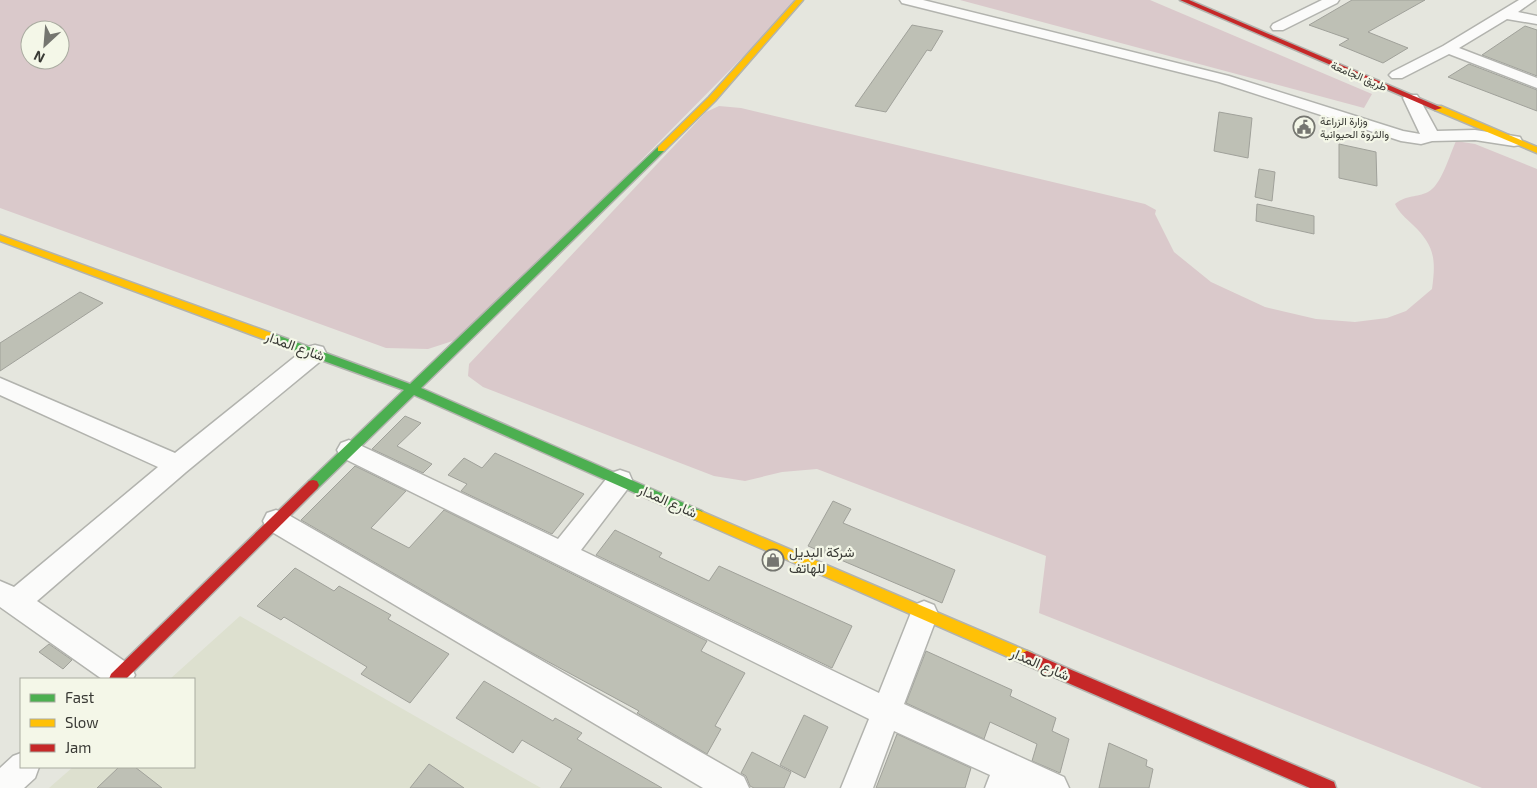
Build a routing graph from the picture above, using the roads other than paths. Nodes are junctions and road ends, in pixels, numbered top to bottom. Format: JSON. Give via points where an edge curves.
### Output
{"nodes":[{"id":1,"x":800,"y":0,"type":"edge"},
{"id":2,"x":907,"y":0,"type":"edge"},
{"id":3,"x":1183,"y":0,"type":"edge"},
{"id":4,"x":1332,"y":0,"type":"edge"},
{"id":5,"x":1528,"y":0,"type":"edge"},
{"id":6,"x":1505,"y":14,"type":"junction"},
{"id":7,"x":1537,"y":20,"type":"edge"},
{"id":8,"x":1274,"y":26,"type":"joint"},
{"id":9,"x":1297,"y":35,"type":"dead end"},
{"id":10,"x":1448,"y":49,"type":"junction"},
{"id":11,"x":1393,"y":74,"type":"joint"},
{"id":12,"x":1537,"y":83,"type":"edge"},
{"id":13,"x":1413,"y":90,"type":"junction"},
{"id":14,"x":1432,"y":136,"type":"junction"},
{"id":15,"x":1514,"y":140,"type":"junction"},
{"id":16,"x":1537,"y":150,"type":"edge"},
{"id":17,"x":0,"y":238,"type":"edge"},
{"id":18,"x":315,"y":353,"type":"junction"},
{"id":19,"x":0,"y":386,"type":"edge"},
{"id":20,"x":412,"y":389,"type":"junction"},
{"id":21,"x":349,"y":450,"type":"junction"},
{"id":22,"x":177,"y":465,"type":"junction"},
{"id":23,"x":620,"y":480,"type":"junction"},
{"id":24,"x":276,"y":521,"type":"junction"},
{"id":25,"x":562,"y":554,"type":"junction"},
{"id":26,"x":8,"y":597,"type":"edge"},
{"id":27,"x":924,"y":614,"type":"junction"},
{"id":28,"x":118,"y":677,"type":"edge"},
{"id":29,"x":887,"y":712,"type":"junction"},
{"id":30,"x":23,"y":768,"type":"edge"},
{"id":31,"x":1005,"y":778,"type":"edge"},
{"id":32,"x":1,"y":788,"type":"edge"},
{"id":33,"x":733,"y":788,"type":"edge"},
{"id":34,"x":857,"y":788,"type":"edge"},
{"id":35,"x":1053,"y":788,"type":"edge"},
{"id":36,"x":1328,"y":788,"type":"edge"}],
"edges":[{"from":1,"to":20,"type":"main road","via":[[712,99]]},
{"from":2,"to":14,"type":"street","via":[[1224,79],[1384,132],[1421,139]]},
{"from":3,"to":13,"type":"main road","name":"طريق الجامعة"},
{"from":4,"to":8,"type":"street"},
{"from":5,"to":6,"type":"street"},
{"from":6,"to":7,"type":"street"},
{"from":6,"to":10,"type":"street"},
{"from":8,"to":9,"type":"main road"},
{"from":10,"to":11,"type":"street"},
{"from":10,"to":12,"type":"street"},
{"from":11,"to":13,"type":"main road","name":"طريق الجامعة"},
{"from":13,"to":14,"type":"street"},
{"from":13,"to":15,"type":"main road","name":"طريق الجامعة"},
{"from":14,"to":15,"type":"street","via":[[1475,134]]},
{"from":15,"to":16,"type":"main road","name":"طريق الجامعة"},
{"from":17,"to":18,"type":"main road","name":"شارع المدار"},
{"from":18,"to":20,"type":"main road","name":"شارع المدار"},
{"from":18,"to":22,"type":"street"},
{"from":19,"to":22,"type":"street"},
{"from":20,"to":21,"type":"main road"},
{"from":20,"to":23,"type":"main road","name":"شارع المدار"},
{"from":21,"to":24,"type":"main road"},
{"from":21,"to":25,"type":"street"},
{"from":22,"to":26,"type":"street"},
{"from":23,"to":25,"type":"street"},
{"from":23,"to":27,"type":"main road","name":"شارع المدار"},
{"from":24,"to":28,"type":"main road"},
{"from":24,"to":33,"type":"street"},
{"from":25,"to":29,"type":"street"},
{"from":26,"to":28,"type":"street"},
{"from":27,"to":29,"type":"street"},
{"from":27,"to":36,"type":"main road","name":"شارع المدار"},
{"from":29,"to":31,"type":"street"},
{"from":29,"to":34,"type":"street"},
{"from":30,"to":32,"type":"street"},
{"from":31,"to":35,"type":"street"}]}
